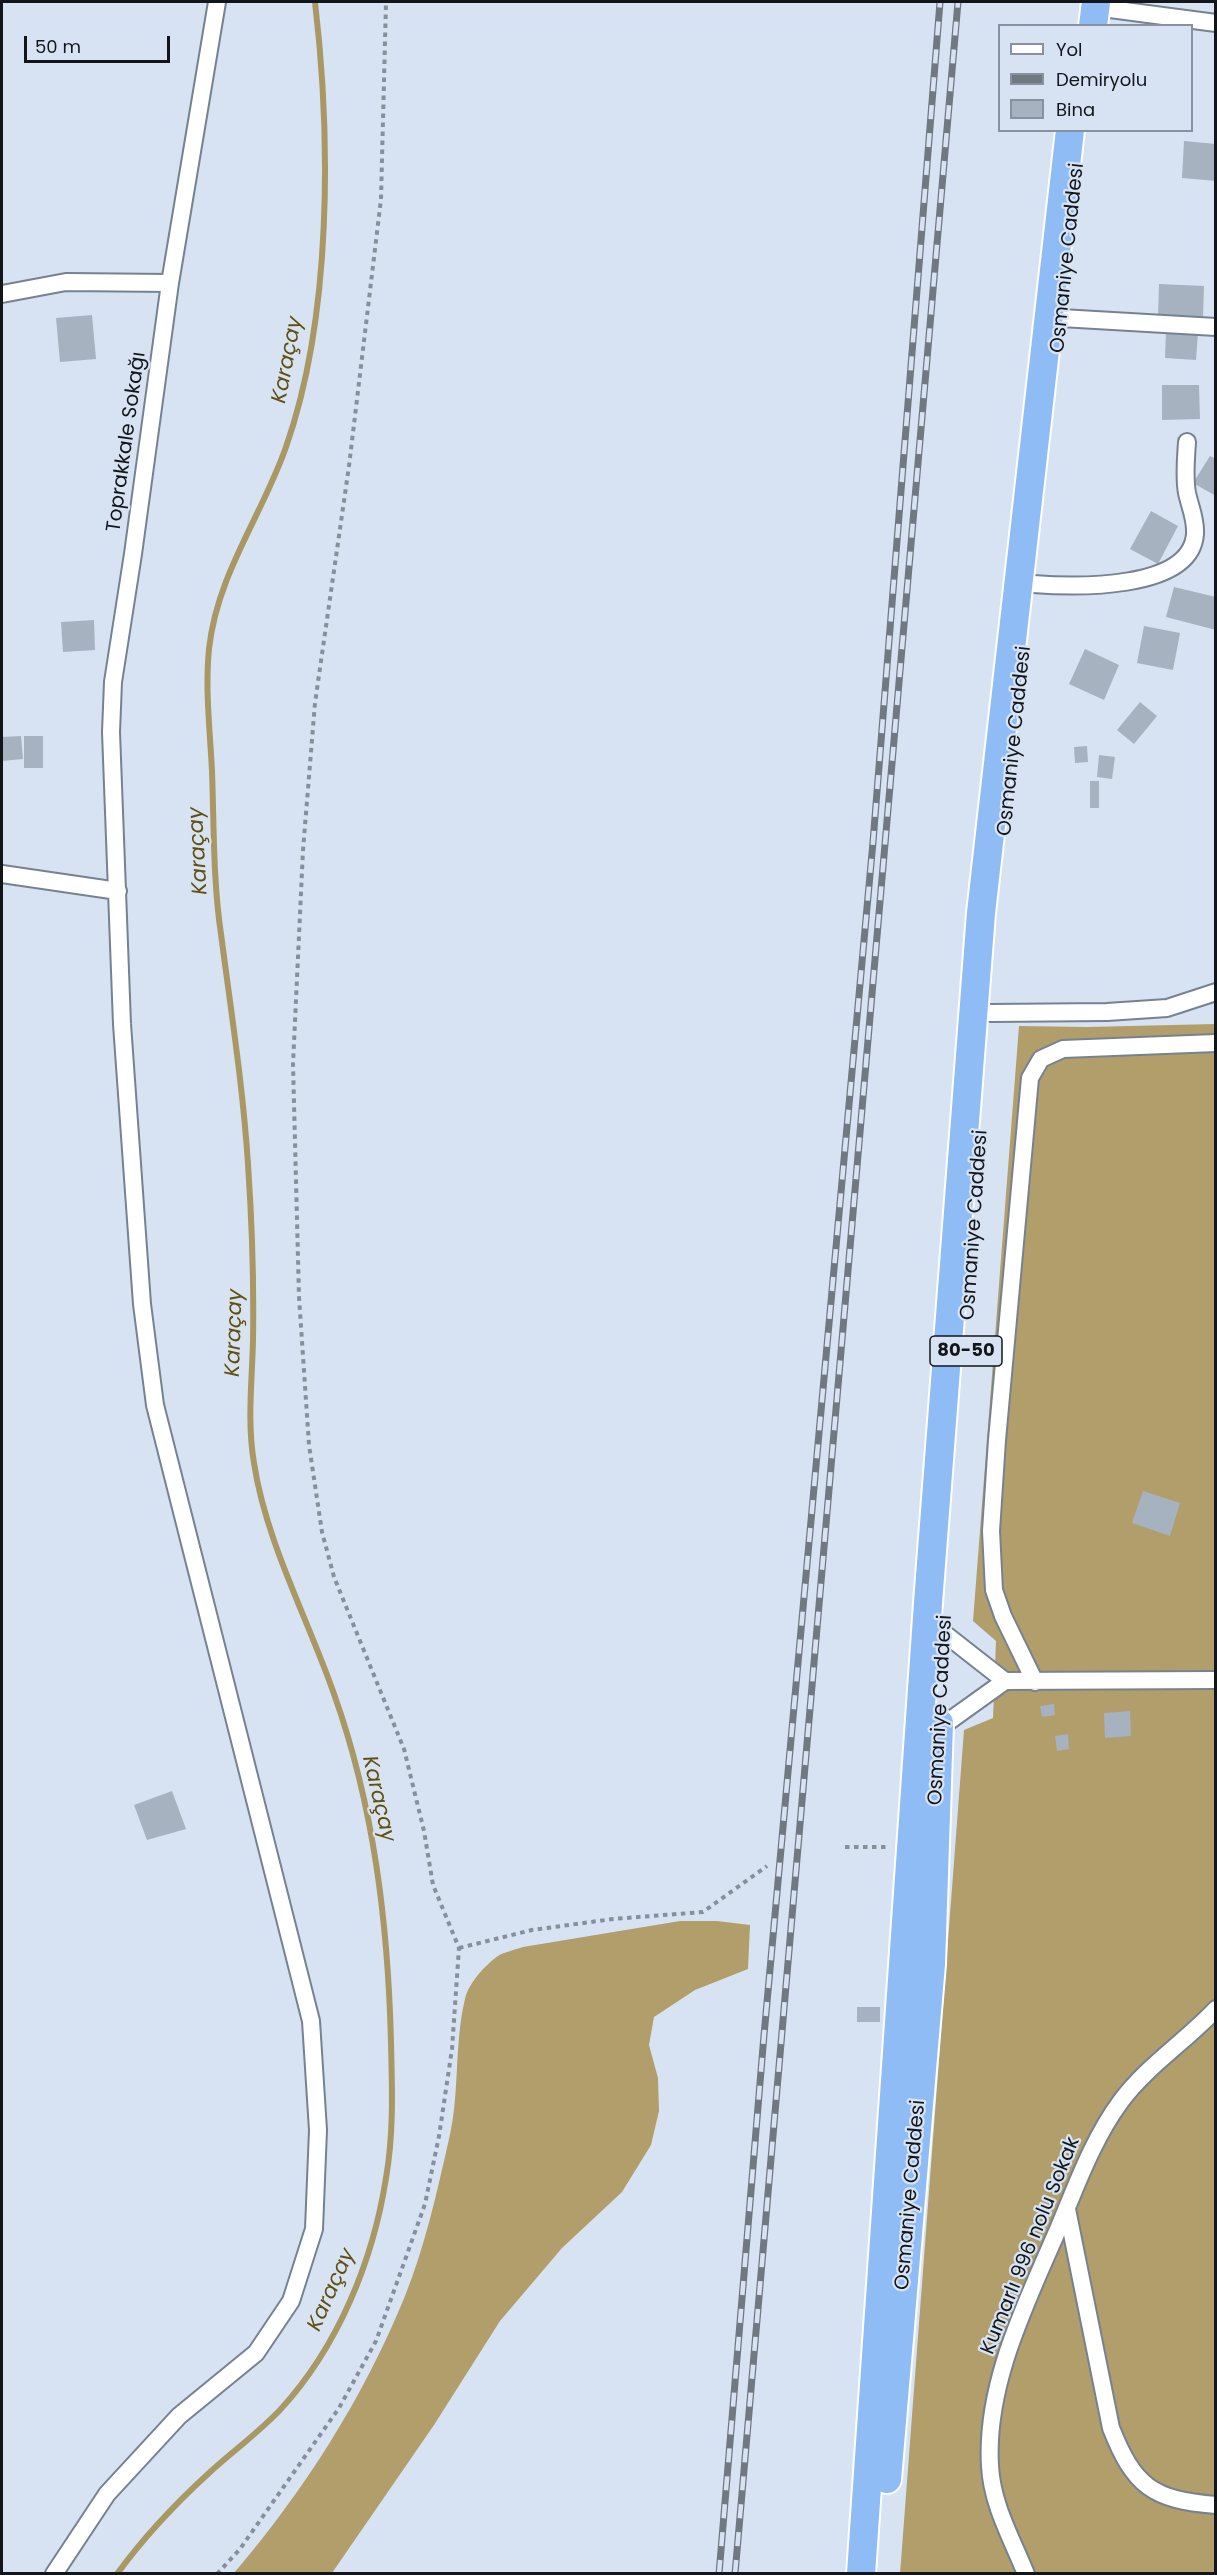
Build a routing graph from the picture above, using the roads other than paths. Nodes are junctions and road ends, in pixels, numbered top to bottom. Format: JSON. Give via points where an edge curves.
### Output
{"nodes":[{"id":1,"x":217,"y":2,"type":"edge"},
{"id":2,"x":1090,"y":12,"type":"edge"},
{"id":3,"x":1215,"y":23,"type":"edge"},
{"id":4,"x":1070,"y":132,"type":"edge"},
{"id":5,"x":1082,"y":132,"type":"edge"},
{"id":6,"x":170,"y":283,"type":"junction"},
{"id":7,"x":2,"y":294,"type":"edge"},
{"id":8,"x":1061,"y":318,"type":"junction"},
{"id":9,"x":1215,"y":327,"type":"edge"},
{"id":10,"x":1187,"y":442,"type":"dead end"},
{"id":11,"x":1033,"y":584,"type":"junction"},
{"id":12,"x":2,"y":874,"type":"edge"},
{"id":13,"x":118,"y":891,"type":"junction"},
{"id":14,"x":1215,"y":992,"type":"edge"},
{"id":15,"x":990,"y":1013,"type":"junction"},
{"id":16,"x":1215,"y":1042,"type":"edge"},
{"id":17,"x":945,"y":1634,"type":"junction"},
{"id":18,"x":1215,"y":1680,"type":"edge"},
{"id":19,"x":1005,"y":1681,"type":"junction"},
{"id":20,"x":1035,"y":1682,"type":"junction"},
{"id":21,"x":938,"y":1729,"type":"junction"},
{"id":22,"x":1215,"y":2009,"type":"edge"},
{"id":23,"x":1066,"y":2210,"type":"junction"},
{"id":24,"x":1215,"y":2505,"type":"edge"},
{"id":25,"x":54,"y":2574,"type":"edge"},
{"id":26,"x":861,"y":2574,"type":"edge"},
{"id":27,"x":879,"y":2574,"type":"edge"},
{"id":28,"x":1026,"y":2574,"type":"edge"}],
"edges":[{"from":1,"to":6,"type":"street","name":"Toprakkale Sokağı"},
{"from":2,"to":3,"type":"street"},
{"from":4,"to":26,"type":"highway","via":[[981,913],[927,1615]]},
{"from":5,"to":8,"type":"highway","name":"Osmaniye Caddesi","number":"80-50"},
{"from":6,"to":7,"type":"street","via":[[66,282]]},
{"from":6,"to":13,"type":"street","name":"Toprakkale Sokağı","via":[[113,682],[111,732]]},
{"from":8,"to":9,"type":"street"},
{"from":8,"to":11,"type":"highway","name":"Osmaniye Caddesi","number":"80-50"},
{"from":10,"to":11,"type":"street","via":[[1187,492],[1195,534],[1186,559],[1152,574],[1107,584]]},
{"from":11,"to":15,"type":"highway","name":"Osmaniye Caddesi","number":"80-50","via":[[1008,783]]},
{"from":12,"to":13,"type":"street"},
{"from":13,"to":25,"type":"street","name":"Toprakkale Sokağı","via":[[122,1024],[142,1304],[155,1405],[311,2021],[318,2130],[314,2229],[291,2301],[256,2353],[179,2416],[107,2494]]},
{"from":14,"to":15,"type":"street","via":[[1167,1008]]},
{"from":15,"to":17,"type":"highway","name":"Osmaniye Caddesi","number":"80-50"},
{"from":16,"to":20,"type":"street","via":[[1063,1049],[1041,1059],[1030,1078],[991,1531],[994,1590]]},
{"from":17,"to":19,"type":"street"},
{"from":17,"to":21,"type":"highway","name":"Osmaniye Caddesi","number":"80-50"},
{"from":18,"to":20,"type":"street"},
{"from":19,"to":20,"type":"street"},
{"from":19,"to":21,"type":"street"},
{"from":21,"to":27,"type":"highway","name":"Osmaniye Caddesi","number":"80-50","via":[[931,1964]]},
{"from":22,"to":23,"type":"street","name":"Kumarlı 996 nolu Sokak","via":[[1122,2100],[1091,2153]]},
{"from":23,"to":24,"type":"street","via":[[1111,2427],[1123,2459],[1141,2482],[1169,2497]]},
{"from":23,"to":28,"type":"street","name":"Kumarlı 996 nolu Sokak","via":[[1026,2304],[993,2410],[990,2469],[995,2495]]}]}
